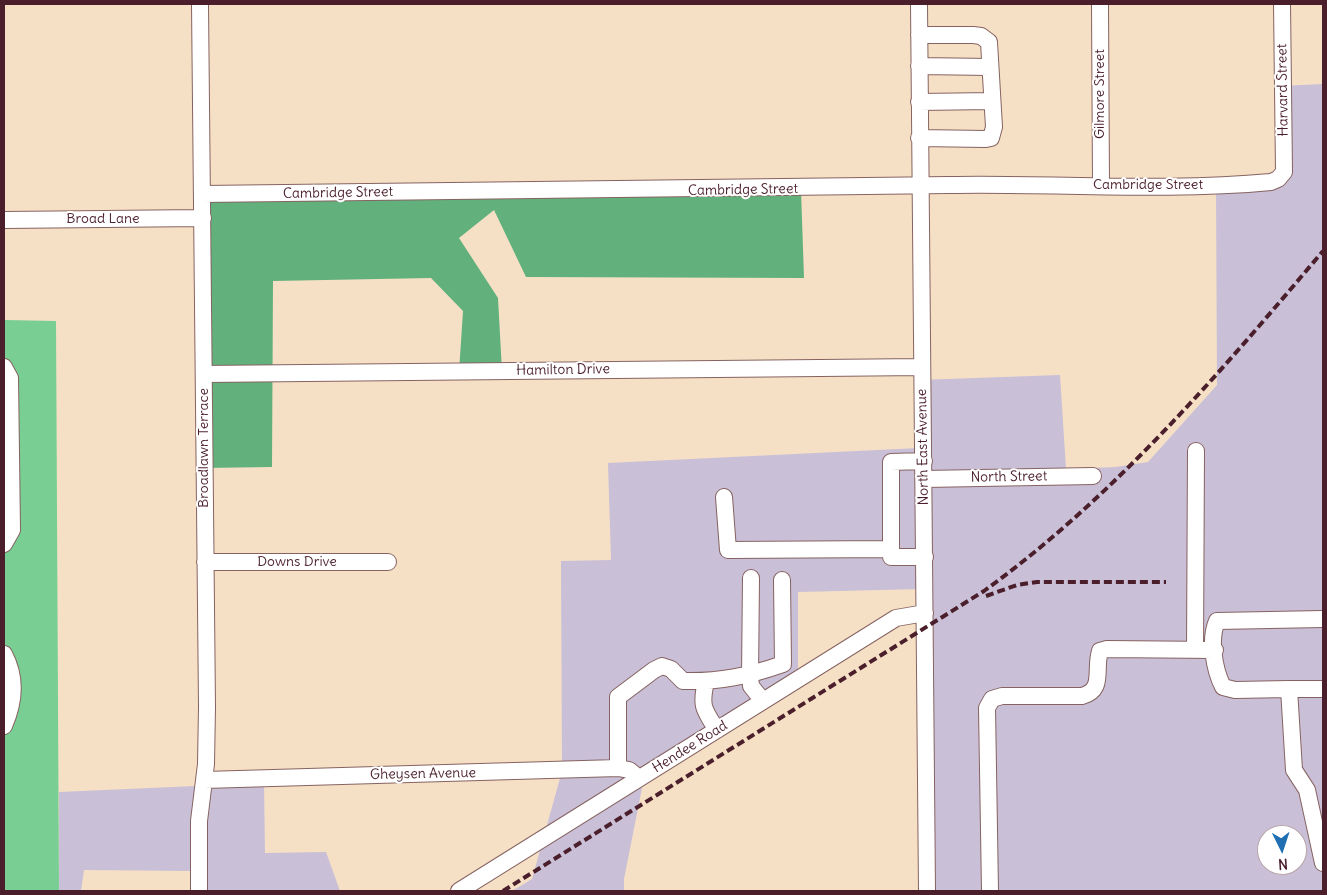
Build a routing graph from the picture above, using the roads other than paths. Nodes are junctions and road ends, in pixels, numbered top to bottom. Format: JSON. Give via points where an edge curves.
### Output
{"nodes":[{"id":1,"x":200,"y":4,"type":"edge"},
{"id":2,"x":919,"y":4,"type":"edge"},
{"id":3,"x":1100,"y":4,"type":"edge"},
{"id":4,"x":1282,"y":4,"type":"edge"},
{"id":5,"x":918,"y":35,"type":"junction"},
{"id":6,"x":919,"y":66,"type":"junction"},
{"id":7,"x":990,"y":67,"type":"junction"},
{"id":8,"x":992,"y":101,"type":"junction"},
{"id":9,"x":919,"y":102,"type":"junction"},
{"id":10,"x":919,"y":138,"type":"junction"},
{"id":11,"x":1282,"y":176,"type":"joint"},
{"id":12,"x":1101,"y":185,"type":"junction"},
{"id":13,"x":919,"y":186,"type":"junction"},
{"id":14,"x":202,"y":194,"type":"junction"},
{"id":15,"x":203,"y":218,"type":"junction"},
{"id":16,"x":4,"y":220,"type":"edge"},
{"id":17,"x":4,"y":367,"type":"edge"},
{"id":18,"x":922,"y":367,"type":"junction"},
{"id":19,"x":204,"y":374,"type":"junction"},
{"id":20,"x":1196,"y":451,"type":"dead end"},
{"id":21,"x":7,"y":452,"type":"edge"},
{"id":22,"x":924,"y":461,"type":"junction"},
{"id":23,"x":1093,"y":476,"type":"dead end"},
{"id":24,"x":924,"y":479,"type":"junction"},
{"id":25,"x":724,"y":497,"type":"dead end"},
{"id":26,"x":4,"y":544,"type":"edge"},
{"id":27,"x":891,"y":549,"type":"junction"},
{"id":28,"x":925,"y":557,"type":"junction"},
{"id":29,"x":205,"y":562,"type":"junction"},
{"id":30,"x":388,"y":562,"type":"dead end"},
{"id":31,"x":751,"y":578,"type":"dead end"},
{"id":32,"x":782,"y":580,"type":"dead end"},
{"id":33,"x":925,"y":613,"type":"junction"},
{"id":34,"x":1323,"y":619,"type":"edge"},
{"id":35,"x":1195,"y":650,"type":"junction"},
{"id":36,"x":1215,"y":650,"type":"junction"},
{"id":37,"x":4,"y":654,"type":"edge"},
{"id":38,"x":750,"y":676,"type":"junction"},
{"id":39,"x":706,"y":682,"type":"junction"},
{"id":40,"x":1290,"y":689,"type":"junction"},
{"id":41,"x":1323,"y":689,"type":"edge"},
{"id":42,"x":762,"y":701,"type":"junction"},
{"id":43,"x":4,"y":726,"type":"edge"},
{"id":44,"x":717,"y":730,"type":"junction"},
{"id":45,"x":618,"y":768,"type":"junction"},
{"id":46,"x":639,"y":778,"type":"junction"},
{"id":47,"x":204,"y":780,"type":"junction"},
{"id":48,"x":1323,"y":863,"type":"edge"},
{"id":49,"x":199,"y":891,"type":"edge"},
{"id":50,"x":459,"y":891,"type":"edge"},
{"id":51,"x":927,"y":891,"type":"edge"},
{"id":52,"x":990,"y":891,"type":"edge"}],
"edges":[{"from":1,"to":14,"type":"street","name":"Broadlawn Terrace"},
{"from":2,"to":5,"type":"street","name":"North East Avenue"},
{"from":3,"to":12,"type":"street","name":"Gilmore Street"},
{"from":4,"to":11,"type":"street","name":"Harvard Street"},
{"from":5,"to":6,"type":"street","name":"North East Avenue"},
{"from":5,"to":7,"type":"street","via":[[981,36],[989,42]]},
{"from":6,"to":7,"type":"street"},
{"from":6,"to":9,"type":"street","name":"North East Avenue"},
{"from":7,"to":8,"type":"street"},
{"from":8,"to":9,"type":"street"},
{"from":8,"to":10,"type":"street","via":[[994,127],[991,138]]},
{"from":9,"to":10,"type":"street","name":"North East Avenue"},
{"from":10,"to":13,"type":"street","name":"North East Avenue"},
{"from":11,"to":12,"type":"street","name":"Cambridge Street","via":[[1271,182],[1248,184]]},
{"from":12,"to":13,"type":"street","name":"Cambridge Street"},
{"from":13,"to":14,"type":"street","name":"Cambridge Street","via":[[633,192]]},
{"from":13,"to":18,"type":"street","name":"North East Avenue"},
{"from":14,"to":15,"type":"street","name":"Broadlawn Terrace"},
{"from":15,"to":16,"type":"street","name":"Broad Lane"},
{"from":15,"to":19,"type":"street","name":"Broadlawn Terrace"},
{"from":17,"to":21,"type":"street","via":[[10,378]]},
{"from":18,"to":19,"type":"street","name":"Hamilton Drive"},
{"from":18,"to":22,"type":"street","name":"North East Avenue"},
{"from":19,"to":29,"type":"street","name":"Broadlawn Terrace"},
{"from":20,"to":35,"type":"street"},
{"from":21,"to":26,"type":"street","via":[[12,530]]},
{"from":22,"to":24,"type":"street","name":"North East Avenue"},
{"from":22,"to":27,"type":"street","via":[[892,462]]},
{"from":23,"to":24,"type":"street","name":"North Street"},
{"from":24,"to":28,"type":"street","name":"North East Avenue"},
{"from":25,"to":27,"type":"street","via":[[728,550]]},
{"from":27,"to":28,"type":"street","via":[[891,557]]},
{"from":28,"to":33,"type":"street","name":"North East Avenue"},
{"from":29,"to":30,"type":"street","name":"Downs Drive"},
{"from":29,"to":47,"type":"street","name":"Broadlawn Terrace","via":[[207,716]]},
{"from":31,"to":38,"type":"street"},
{"from":32,"to":38,"type":"street","via":[[783,664]]},
{"from":33,"to":42,"type":"street","name":"Hendee Road","via":[[896,618]]},
{"from":33,"to":51,"type":"street","name":"North East Avenue"},
{"from":34,"to":36,"type":"street","via":[[1217,621],[1213,629]]},
{"from":35,"to":36,"type":"street"},
{"from":35,"to":52,"type":"street","via":[[1106,649],[1100,651],[1096,688],[1091,694],[992,699],[987,708]]},
{"from":36,"to":40,"type":"street","via":[[1217,675],[1223,687],[1235,690]]},
{"from":37,"to":43,"type":"street","via":[[14,678],[11,709]]},
{"from":38,"to":39,"type":"street"},
{"from":38,"to":42,"type":"street","via":[[751,686]]},
{"from":39,"to":44,"type":"street","via":[[703,708]]},
{"from":39,"to":45,"type":"street","via":[[683,681],[672,669],[662,666],[618,697]]},
{"from":40,"to":41,"type":"street"},
{"from":40,"to":48,"type":"street","via":[[1294,770],[1307,790]]},
{"from":42,"to":44,"type":"street","name":"Hendee Road"},
{"from":44,"to":46,"type":"street","name":"Hendee Road"},
{"from":45,"to":46,"type":"street","name":"Gheysen Avenue","via":[[629,770]]},
{"from":45,"to":47,"type":"street","name":"Gheysen Avenue"},
{"from":46,"to":50,"type":"street","name":"Hendee Road"},
{"from":47,"to":49,"type":"street","name":"Broadlawn Terrace","via":[[199,821]]}]}
